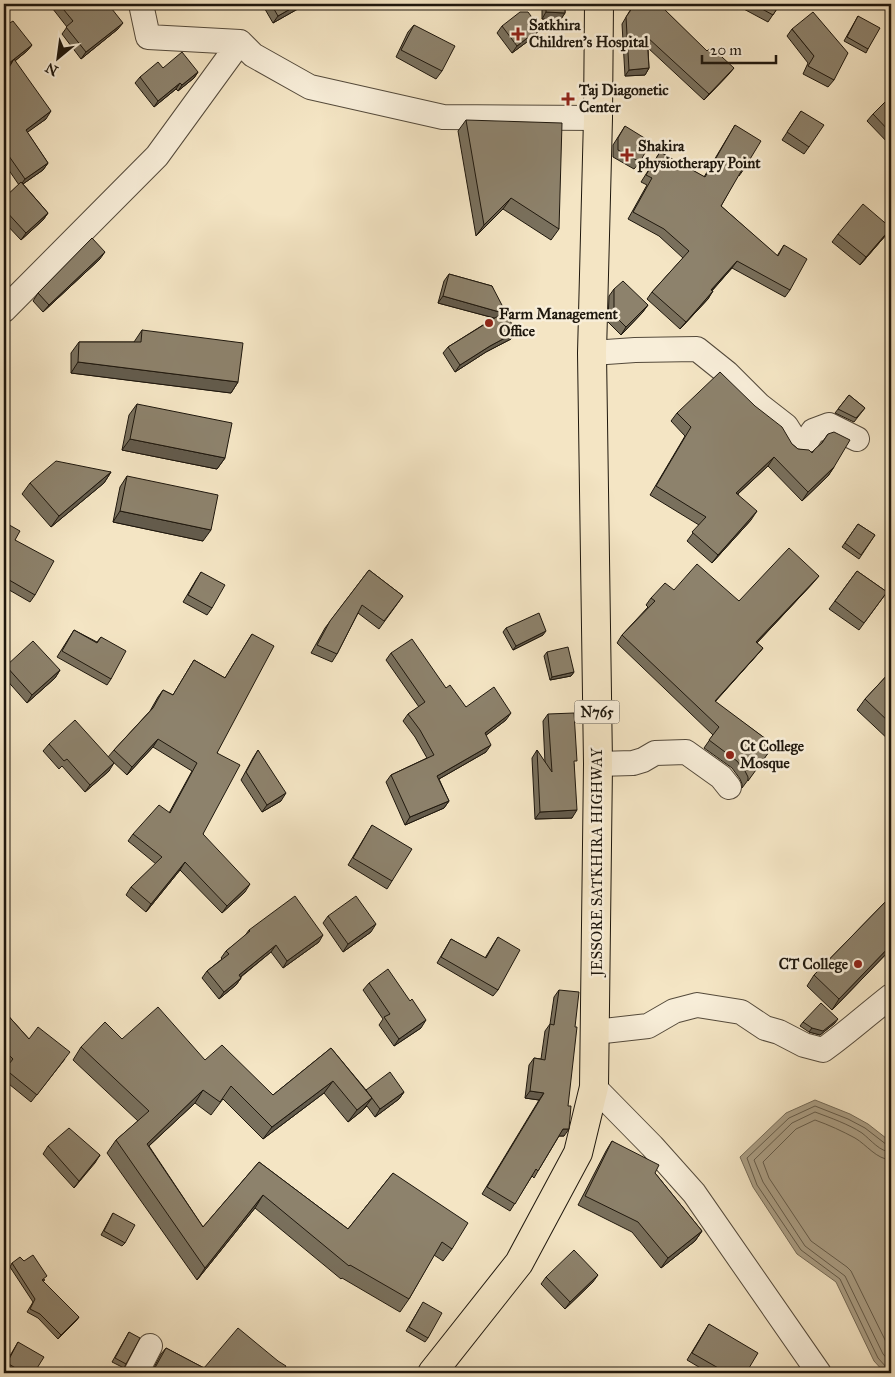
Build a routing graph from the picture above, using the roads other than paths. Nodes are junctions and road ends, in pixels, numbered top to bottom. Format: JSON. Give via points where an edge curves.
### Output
{"nodes":[{"id":1,"x":141,"y":4,"type":"edge"},
{"id":2,"x":599,"y":4,"type":"edge"},
{"id":3,"x":240,"y":42,"type":"junction"},
{"id":4,"x":598,"y":118,"type":"junction"},
{"id":5,"x":4,"y":310,"type":"edge"},
{"id":6,"x":592,"y":353,"type":"junction"},
{"id":7,"x":857,"y":439,"type":"dead end"},
{"id":8,"x":598,"y":764,"type":"junction"},
{"id":9,"x":729,"y":787,"type":"dead end"},
{"id":10,"x":891,"y":996,"type":"edge"},
{"id":11,"x":595,"y":1032,"type":"junction"},
{"id":12,"x":594,"y":1087,"type":"junction"},
{"id":13,"x":150,"y":1346,"type":"dead end"},
{"id":14,"x":136,"y":1373,"type":"edge"},
{"id":15,"x":432,"y":1373,"type":"edge"},
{"id":16,"x":819,"y":1373,"type":"edge"}],
"edges":[{"from":1,"to":3,"type":"street","via":[[148,37]]},
{"from":2,"to":4,"type":"highway","name":"JESSORE SATKHIRA HIGHWAY","number":"N765"},
{"from":3,"to":4,"type":"street","via":[[253,55],[310,87],[443,117]]},
{"from":3,"to":5,"type":"street","via":[[157,156]]},
{"from":4,"to":6,"type":"highway","name":"JESSORE SATKHIRA HIGHWAY","number":"N765"},
{"from":6,"to":7,"type":"street","via":[[698,349],[786,426],[798,445],[805,444],[813,431],[829,425]]},
{"from":6,"to":8,"type":"highway","name":"JESSORE SATKHIRA HIGHWAY","number":"N765"},
{"from":8,"to":9,"type":"street","via":[[633,763],[655,753],[686,752],[721,777]]},
{"from":8,"to":11,"type":"highway","name":"JESSORE SATKHIRA HIGHWAY","number":"N765"},
{"from":10,"to":11,"type":"street","via":[[824,1050],[765,1028],[741,1012],[697,1005],[674,1011],[648,1026]]},
{"from":11,"to":12,"type":"highway","name":"JESSORE SATKHIRA HIGHWAY","number":"N765"},
{"from":12,"to":15,"type":"highway","name":"JESSORE SATKHIRA HIGHWAY","number":"N765","via":[[578,1153],[519,1263]]},
{"from":12,"to":16,"type":"street","via":[[694,1193]]},
{"from":13,"to":14,"type":"street"}]}
